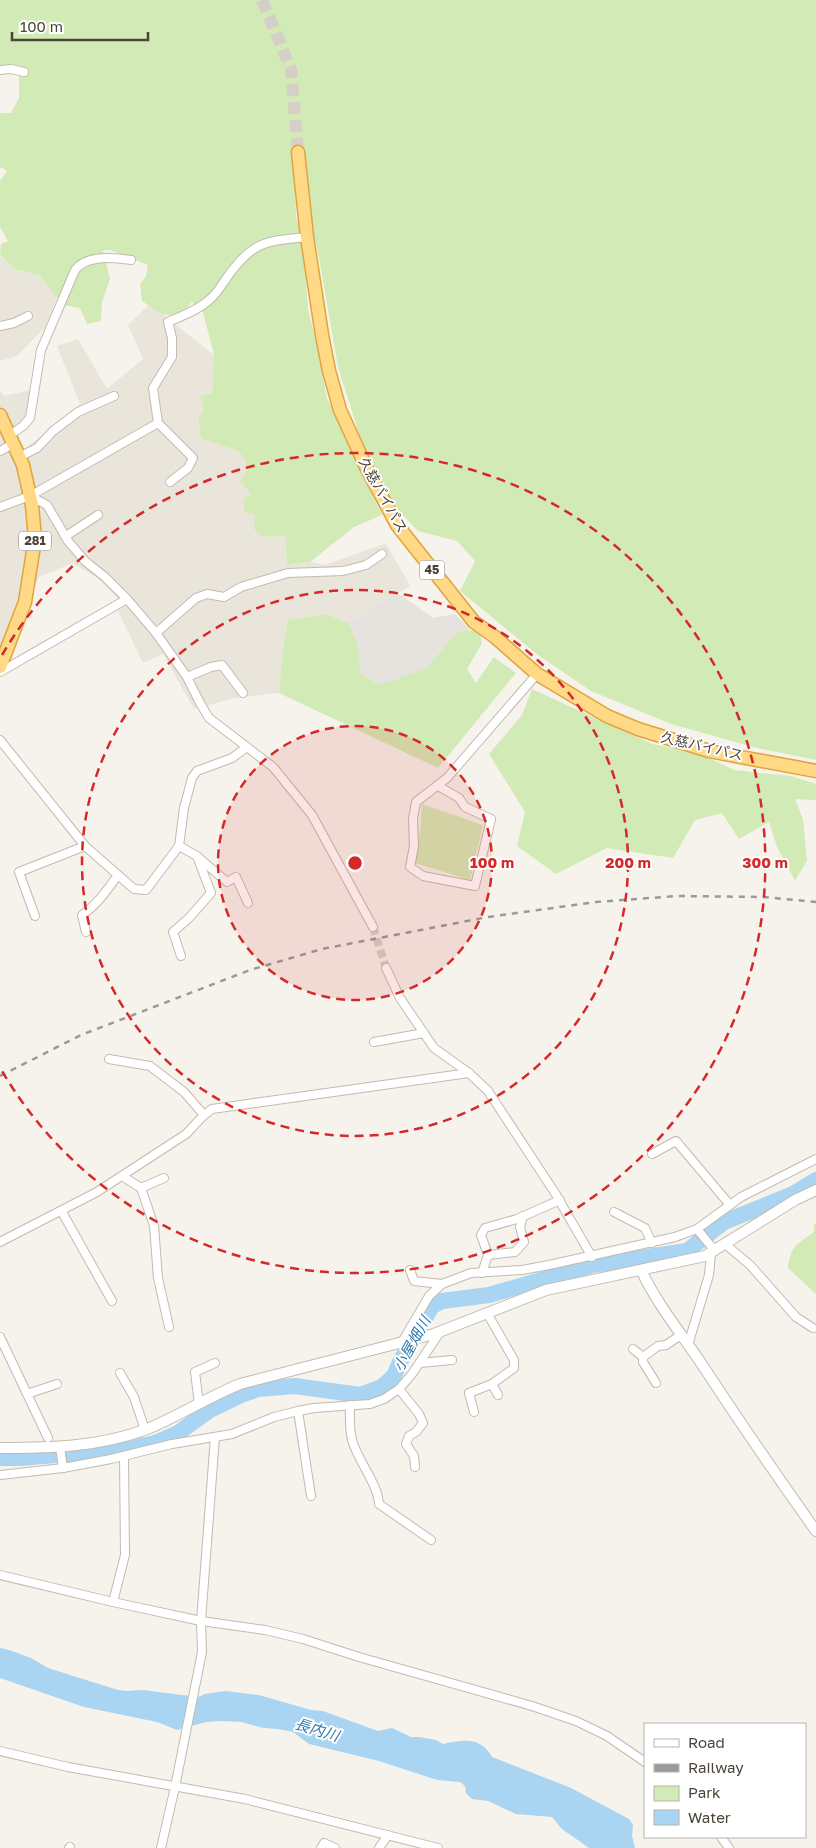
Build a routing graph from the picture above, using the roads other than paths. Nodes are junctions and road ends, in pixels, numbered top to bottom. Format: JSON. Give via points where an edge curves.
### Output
{"nodes":[{"id":1,"x":0,"y":70,"type":"edge"},
{"id":2,"x":24,"y":72,"type":"dead end"},
{"id":3,"x":298,"y":152,"type":"tunnel mouth"},
{"id":4,"x":307,"y":237,"type":"junction"},
{"id":5,"x":131,"y":260,"type":"dead end"},
{"id":6,"x":28,"y":316,"type":"dead end"},
{"id":7,"x":0,"y":326,"type":"edge"},
{"id":8,"x":114,"y":396,"type":"dead end"},
{"id":9,"x":0,"y":415,"type":"edge"},
{"id":10,"x":158,"y":423,"type":"junction"},
{"id":11,"x":11,"y":440,"type":"junction"},
{"id":12,"x":0,"y":451,"type":"edge"},
{"id":13,"x":19,"y":458,"type":"junction"},
{"id":14,"x":170,"y":482,"type":"dead end"},
{"id":15,"x":30,"y":496,"type":"junction"},
{"id":16,"x":0,"y":506,"type":"edge"},
{"id":17,"x":98,"y":515,"type":"dead end"},
{"id":18,"x":66,"y":536,"type":"junction"},
{"id":19,"x":382,"y":554,"type":"dead end"},
{"id":20,"x":127,"y":599,"type":"junction"},
{"id":21,"x":156,"y":633,"type":"junction"},
{"id":22,"x":0,"y":667,"type":"edge"},
{"id":23,"x":0,"y":672,"type":"edge"},
{"id":24,"x":537,"y":674,"type":"junction"},
{"id":25,"x":187,"y":676,"type":"junction"},
{"id":26,"x":243,"y":693,"type":"dead end"},
{"id":27,"x":0,"y":740,"type":"edge"},
{"id":28,"x":247,"y":747,"type":"junction"},
{"id":29,"x":816,"y":771,"type":"edge"},
{"id":30,"x":438,"y":786,"type":"junction"},
{"id":31,"x":85,"y":846,"type":"junction"},
{"id":32,"x":179,"y":846,"type":"junction"},
{"id":33,"x":197,"y":856,"type":"junction"},
{"id":34,"x":118,"y":875,"type":"junction"},
{"id":35,"x":248,"y":903,"type":"dead end"},
{"id":36,"x":35,"y":916,"type":"dead end"},
{"id":37,"x":374,"y":927,"type":"tunnel mouth"},
{"id":38,"x":86,"y":932,"type":"dead end"},
{"id":39,"x":181,"y":956,"type":"dead end"},
{"id":40,"x":386,"y":968,"type":"tunnel mouth"},
{"id":41,"x":424,"y":1033,"type":"junction"},
{"id":42,"x":374,"y":1042,"type":"dead end"},
{"id":43,"x":109,"y":1059,"type":"dead end"},
{"id":44,"x":469,"y":1073,"type":"junction"},
{"id":45,"x":204,"y":1115,"type":"junction"},
{"id":46,"x":652,"y":1154,"type":"dead end"},
{"id":47,"x":816,"y":1159,"type":"edge"},
{"id":48,"x":122,"y":1176,"type":"junction"},
{"id":49,"x":164,"y":1178,"type":"dead end"},
{"id":50,"x":141,"y":1188,"type":"junction"},
{"id":51,"x":816,"y":1190,"type":"edge"},
{"id":52,"x":560,"y":1200,"type":"junction"},
{"id":53,"x":730,"y":1204,"type":"junction"},
{"id":54,"x":62,"y":1212,"type":"junction"},
{"id":55,"x":614,"y":1212,"type":"dead end"},
{"id":56,"x":524,"y":1216,"type":"junction"},
{"id":57,"x":699,"y":1231,"type":"junction"},
{"id":58,"x":1,"y":1240,"type":"edge"},
{"id":59,"x":652,"y":1243,"type":"junction"},
{"id":60,"x":724,"y":1244,"type":"junction"},
{"id":61,"x":712,"y":1250,"type":"junction"},
{"id":62,"x":488,"y":1256,"type":"junction"},
{"id":63,"x":592,"y":1256,"type":"junction"},
{"id":64,"x":410,"y":1270,"type":"dead end"},
{"id":65,"x":641,"y":1270,"type":"junction"},
{"id":66,"x":482,"y":1272,"type":"junction"},
{"id":67,"x":442,"y":1284,"type":"junction"},
{"id":68,"x":112,"y":1301,"type":"dead end"},
{"id":69,"x":487,"y":1313,"type":"junction"},
{"id":70,"x":169,"y":1327,"type":"dead end"},
{"id":71,"x":813,"y":1328,"type":"dead end"},
{"id":72,"x":437,"y":1333,"type":"junction"},
{"id":73,"x":682,"y":1335,"type":"junction"},
{"id":74,"x":0,"y":1337,"type":"edge"},
{"id":75,"x":406,"y":1342,"type":"junction"},
{"id":76,"x":688,"y":1345,"type":"junction"},
{"id":77,"x":633,"y":1349,"type":"dead end"},
{"id":78,"x":643,"y":1357,"type":"junction"},
{"id":79,"x":452,"y":1360,"type":"dead end"},
{"id":80,"x":215,"y":1363,"type":"dead end"},
{"id":81,"x":420,"y":1363,"type":"junction"},
{"id":82,"x":120,"y":1373,"type":"dead end"},
{"id":83,"x":656,"y":1383,"type":"dead end"},
{"id":84,"x":57,"y":1384,"type":"dead end"},
{"id":85,"x":492,"y":1384,"type":"junction"},
{"id":86,"x":399,"y":1388,"type":"junction"},
{"id":87,"x":27,"y":1394,"type":"junction"},
{"id":88,"x":498,"y":1395,"type":"dead end"},
{"id":89,"x":199,"y":1404,"type":"junction"},
{"id":90,"x":350,"y":1405,"type":"junction"},
{"id":91,"x":298,"y":1411,"type":"junction"},
{"id":92,"x":474,"y":1412,"type":"dead end"},
{"id":93,"x":145,"y":1430,"type":"junction"},
{"id":94,"x":215,"y":1437,"type":"junction"},
{"id":95,"x":48,"y":1438,"type":"dead end"},
{"id":96,"x":0,"y":1448,"type":"edge"},
{"id":97,"x":60,"y":1449,"type":"junction"},
{"id":98,"x":124,"y":1457,"type":"junction"},
{"id":99,"x":62,"y":1466,"type":"junction"},
{"id":100,"x":416,"y":1467,"type":"dead end"},
{"id":101,"x":0,"y":1475,"type":"edge"},
{"id":102,"x":311,"y":1496,"type":"dead end"},
{"id":103,"x":816,"y":1531,"type":"edge"},
{"id":104,"x":431,"y":1540,"type":"dead end"},
{"id":105,"x":0,"y":1575,"type":"edge"},
{"id":106,"x":112,"y":1602,"type":"junction"},
{"id":107,"x":201,"y":1621,"type":"junction"},
{"id":108,"x":0,"y":1751,"type":"edge"},
{"id":109,"x":644,"y":1761,"type":"edge"},
{"id":110,"x":175,"y":1787,"type":"junction"},
{"id":111,"x":388,"y":1834,"type":"junction"},
{"id":112,"x":161,"y":1848,"type":"edge"},
{"id":113,"x":321,"y":1848,"type":"edge"},
{"id":114,"x":335,"y":1848,"type":"edge"},
{"id":115,"x":379,"y":1848,"type":"edge"},
{"id":116,"x":438,"y":1848,"type":"edge"}],
"edges":[{"from":1,"to":2,"type":"street"},
{"from":3,"to":4,"type":"highway","name":"久慈バイパス","number":"45"},
{"from":4,"to":10,"type":"street","via":[[260,244],[239,261],[209,300],[168,322],[172,357],[153,388]]},
{"from":4,"to":24,"type":"highway","name":"久慈バイパス","number":"45","via":[[326,353],[340,410],[366,469],[413,546],[474,622]]},
{"from":5,"to":11,"type":"street","via":[[97,258],[80,263],[75,270],[41,350],[30,418]]},
{"from":6,"to":7,"type":"street"},
{"from":8,"to":13,"type":"street","via":[[78,412],[37,448]]},
{"from":9,"to":11,"type":"highway","number":"281"},
{"from":10,"to":14,"type":"street","via":[[193,458],[188,468]]},
{"from":10,"to":15,"type":"street"},
{"from":11,"to":12,"type":"street"},
{"from":11,"to":13,"type":"highway","number":"281"},
{"from":13,"to":15,"type":"highway","number":"281"},
{"from":15,"to":16,"type":"street"},
{"from":15,"to":18,"type":"street","via":[[47,504]]},
{"from":15,"to":22,"type":"highway","number":"281","via":[[35,539],[25,602]]},
{"from":17,"to":18,"type":"street"},
{"from":18,"to":20,"type":"street","via":[[85,561]]},
{"from":19,"to":21,"type":"street","via":[[366,565],[343,571],[288,573],[224,597],[207,594],[196,598]]},
{"from":20,"to":21,"type":"street"},
{"from":20,"to":23,"type":"street"},
{"from":21,"to":25,"type":"street"},
{"from":24,"to":29,"type":"highway","name":"久慈バイパス","number":"45","via":[[607,716],[638,729],[710,751]]},
{"from":24,"to":30,"type":"street"},
{"from":25,"to":26,"type":"street","via":[[222,665]]},
{"from":25,"to":28,"type":"street","via":[[209,718]]},
{"from":27,"to":31,"type":"street"},
{"from":28,"to":32,"type":"street","via":[[232,758],[197,770],[184,808]]},
{"from":28,"to":37,"type":"street","via":[[273,767],[312,815]]},
{"from":30,"to":30,"type":"street","via":[[416,802],[410,867],[423,876],[475,886],[491,819],[465,807],[459,798]]},
{"from":31,"to":34,"type":"street"},
{"from":31,"to":36,"type":"street","via":[[19,872]]},
{"from":32,"to":33,"type":"street"},
{"from":32,"to":34,"type":"street","via":[[146,890],[134,888]]},
{"from":33,"to":35,"type":"street","via":[[227,882],[236,877]]},
{"from":33,"to":39,"type":"street","via":[[210,893],[173,932]]},
{"from":34,"to":38,"type":"street","via":[[102,898],[82,915]]},
{"from":40,"to":41,"type":"street","via":[[400,998]]},
{"from":41,"to":42,"type":"street"},
{"from":41,"to":44,"type":"street","via":[[434,1048]]},
{"from":43,"to":45,"type":"street","via":[[150,1066],[184,1092]]},
{"from":44,"to":45,"type":"street","via":[[212,1110]]},
{"from":44,"to":52,"type":"street","via":[[488,1091]]},
{"from":45,"to":48,"type":"street","via":[[186,1134]]},
{"from":46,"to":53,"type":"street","via":[[676,1141]]},
{"from":47,"to":53,"type":"street"},
{"from":48,"to":50,"type":"street"},
{"from":48,"to":54,"type":"street"},
{"from":49,"to":50,"type":"street"},
{"from":50,"to":70,"type":"street","via":[[154,1226],[158,1278]]},
{"from":51,"to":60,"type":"street"},
{"from":52,"to":56,"type":"street"},
{"from":52,"to":63,"type":"street"},
{"from":53,"to":57,"type":"street"},
{"from":54,"to":58,"type":"street"},
{"from":54,"to":68,"type":"street"},
{"from":55,"to":59,"type":"street","via":[[645,1228]]},
{"from":56,"to":62,"type":"street","via":[[520,1227],[524,1242],[515,1252]]},
{"from":56,"to":62,"type":"street","via":[[486,1228],[481,1235]]},
{"from":57,"to":59,"type":"street"},
{"from":57,"to":61,"type":"street"},
{"from":59,"to":63,"type":"street"},
{"from":60,"to":61,"type":"street"},
{"from":60,"to":71,"type":"street","via":[[750,1265],[796,1317]]},
{"from":61,"to":65,"type":"street","via":[[706,1256]]},
{"from":61,"to":76,"type":"street","via":[[710,1275]]},
{"from":62,"to":66,"type":"street"},
{"from":63,"to":66,"type":"street","via":[[522,1270]]},
{"from":64,"to":67,"type":"street","via":[[414,1281]]},
{"from":65,"to":69,"type":"street","via":[[546,1290]]},
{"from":65,"to":73,"type":"street"},
{"from":66,"to":67,"type":"street"},
{"from":67,"to":75,"type":"street","via":[[430,1296]]},
{"from":69,"to":72,"type":"street"},
{"from":69,"to":85,"type":"street","via":[[514,1360],[514,1368]]},
{"from":72,"to":75,"type":"street"},
{"from":72,"to":81,"type":"street"},
{"from":73,"to":76,"type":"street"},
{"from":73,"to":78,"type":"street"},
{"from":74,"to":87,"type":"street"},
{"from":75,"to":89,"type":"street","via":[[240,1384]]},
{"from":76,"to":103,"type":"street"},
{"from":77,"to":78,"type":"street"},
{"from":78,"to":83,"type":"street"},
{"from":79,"to":81,"type":"street"},
{"from":80,"to":89,"type":"street","via":[[195,1372]]},
{"from":81,"to":86,"type":"street"},
{"from":82,"to":93,"type":"street","via":[[134,1397]]},
{"from":84,"to":87,"type":"street"},
{"from":85,"to":88,"type":"street"},
{"from":85,"to":92,"type":"street","via":[[469,1393]]},
{"from":86,"to":90,"type":"street","via":[[370,1404]]},
{"from":86,"to":100,"type":"street","via":[[422,1423],[406,1444],[414,1456]]},
{"from":87,"to":95,"type":"street"},
{"from":89,"to":93,"type":"street"},
{"from":90,"to":91,"type":"street"},
{"from":90,"to":104,"type":"street","via":[[351,1438],[378,1494],[379,1504]]},
{"from":91,"to":94,"type":"street"},
{"from":91,"to":102,"type":"street"},
{"from":93,"to":97,"type":"street"},
{"from":94,"to":98,"type":"street"},
{"from":94,"to":107,"type":"street"},
{"from":96,"to":97,"type":"street"},
{"from":97,"to":99,"type":"street"},
{"from":98,"to":99,"type":"street"},
{"from":98,"to":106,"type":"street","via":[[126,1555]]},
{"from":99,"to":101,"type":"street"},
{"from":105,"to":106,"type":"street"},
{"from":106,"to":107,"type":"street"},
{"from":107,"to":109,"type":"street","via":[[304,1639],[532,1706],[607,1736]]},
{"from":107,"to":110,"type":"street","via":[[199,1672]]},
{"from":108,"to":110,"type":"street"},
{"from":110,"to":111,"type":"street"},
{"from":110,"to":112,"type":"street"},
{"from":111,"to":115,"type":"street"},
{"from":111,"to":116,"type":"street"},
{"from":113,"to":114,"type":"street","via":[[324,1843]]}]}
